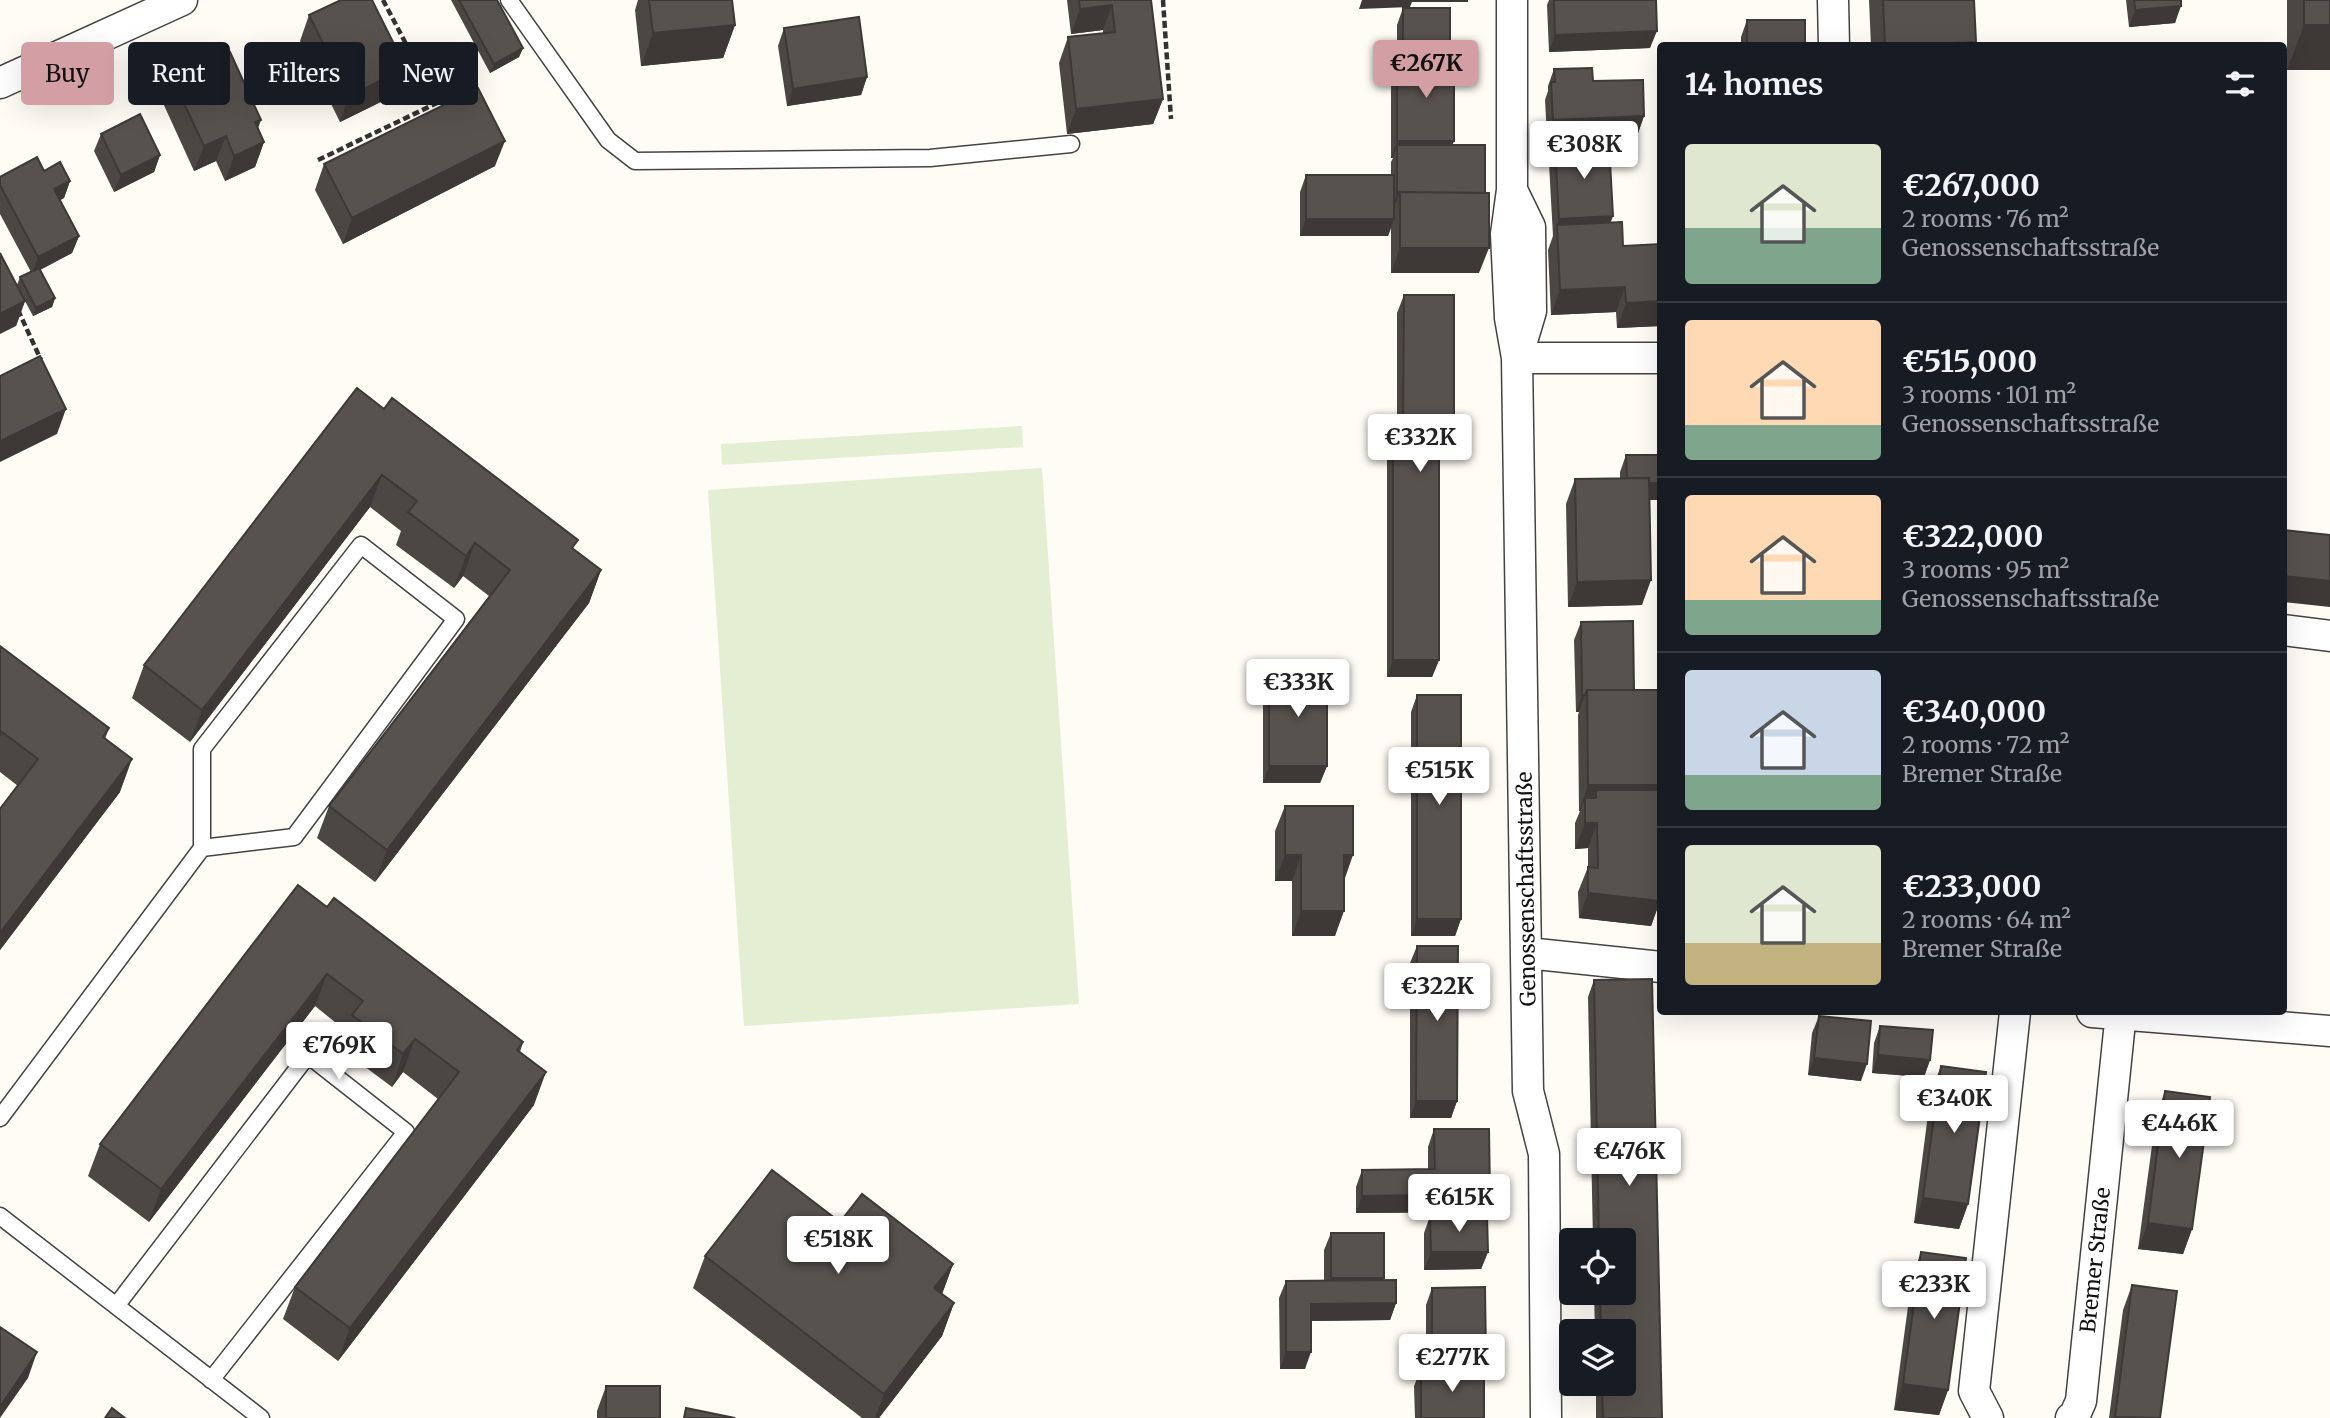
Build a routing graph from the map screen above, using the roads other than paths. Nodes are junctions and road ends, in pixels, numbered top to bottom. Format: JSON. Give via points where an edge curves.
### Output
{"nodes":[{"id":1,"x":182,"y":0,"type":"edge"},
{"id":2,"x":509,"y":0,"type":"edge"},
{"id":3,"x":1512,"y":0,"type":"edge"},
{"id":4,"x":1833,"y":0,"type":"edge"},
{"id":5,"x":1834,"y":42,"type":"edge"},
{"id":6,"x":0,"y":83,"type":"edge"},
{"id":7,"x":1071,"y":144,"type":"dead end"},
{"id":8,"x":1517,"y":358,"type":"junction"},
{"id":9,"x":1657,"y":358,"type":"edge"},
{"id":10,"x":2287,"y":630,"type":"edge"},
{"id":11,"x":2330,"y":636,"type":"edge"},
{"id":12,"x":202,"y":848,"type":"junction"},
{"id":13,"x":1527,"y":953,"type":"junction"},
{"id":14,"x":1657,"y":967,"type":"edge"},
{"id":15,"x":2015,"y":1015,"type":"edge"},
{"id":16,"x":2111,"y":1015,"type":"edge"},
{"id":17,"x":2146,"y":1015,"type":"edge"},
{"id":18,"x":2330,"y":1031,"type":"edge"},
{"id":19,"x":0,"y":1118,"type":"edge"},
{"id":20,"x":0,"y":1216,"type":"edge"},
{"id":21,"x":116,"y":1306,"type":"junction"},
{"id":22,"x":211,"y":1380,"type":"junction"},
{"id":23,"x":261,"y":1418,"type":"edge"},
{"id":24,"x":1546,"y":1418,"type":"edge"},
{"id":25,"x":1988,"y":1418,"type":"edge"},
{"id":26,"x":2071,"y":1418,"type":"edge"}],
"edges":[{"from":1,"to":6,"type":"street"},
{"from":2,"to":7,"type":"lane","via":[[608,140],[635,161],[930,158]]},
{"from":3,"to":8,"type":"street","name":"Genossenschaftsstraße","via":[[1512,190],[1530,227],[1531,311]]},
{"from":4,"to":5,"type":"street"},
{"from":8,"to":9,"type":"street"},
{"from":8,"to":13,"type":"street","name":"Genossenschaftsstraße"},
{"from":10,"to":11,"type":"street"},
{"from":12,"to":12,"type":"lane","via":[[202,749],[361,545],[456,619],[294,837]]},
{"from":12,"to":19,"type":"lane"},
{"from":13,"to":14,"type":"street"},
{"from":13,"to":24,"type":"street","name":"Genossenschaftsstraße","via":[[1528,1091],[1544,1154]]},
{"from":15,"to":25,"type":"street","via":[[1973,1391]]},
{"from":16,"to":26,"type":"street","name":"Bremer Straße","via":[[2081,1401]]},
{"from":17,"to":18,"type":"street","name":"Bremer Straße"},
{"from":20,"to":21,"type":"lane"},
{"from":21,"to":22,"type":"lane"},
{"from":21,"to":22,"type":"lane","via":[[308,1055],[406,1132]]},
{"from":22,"to":23,"type":"lane"}]}
